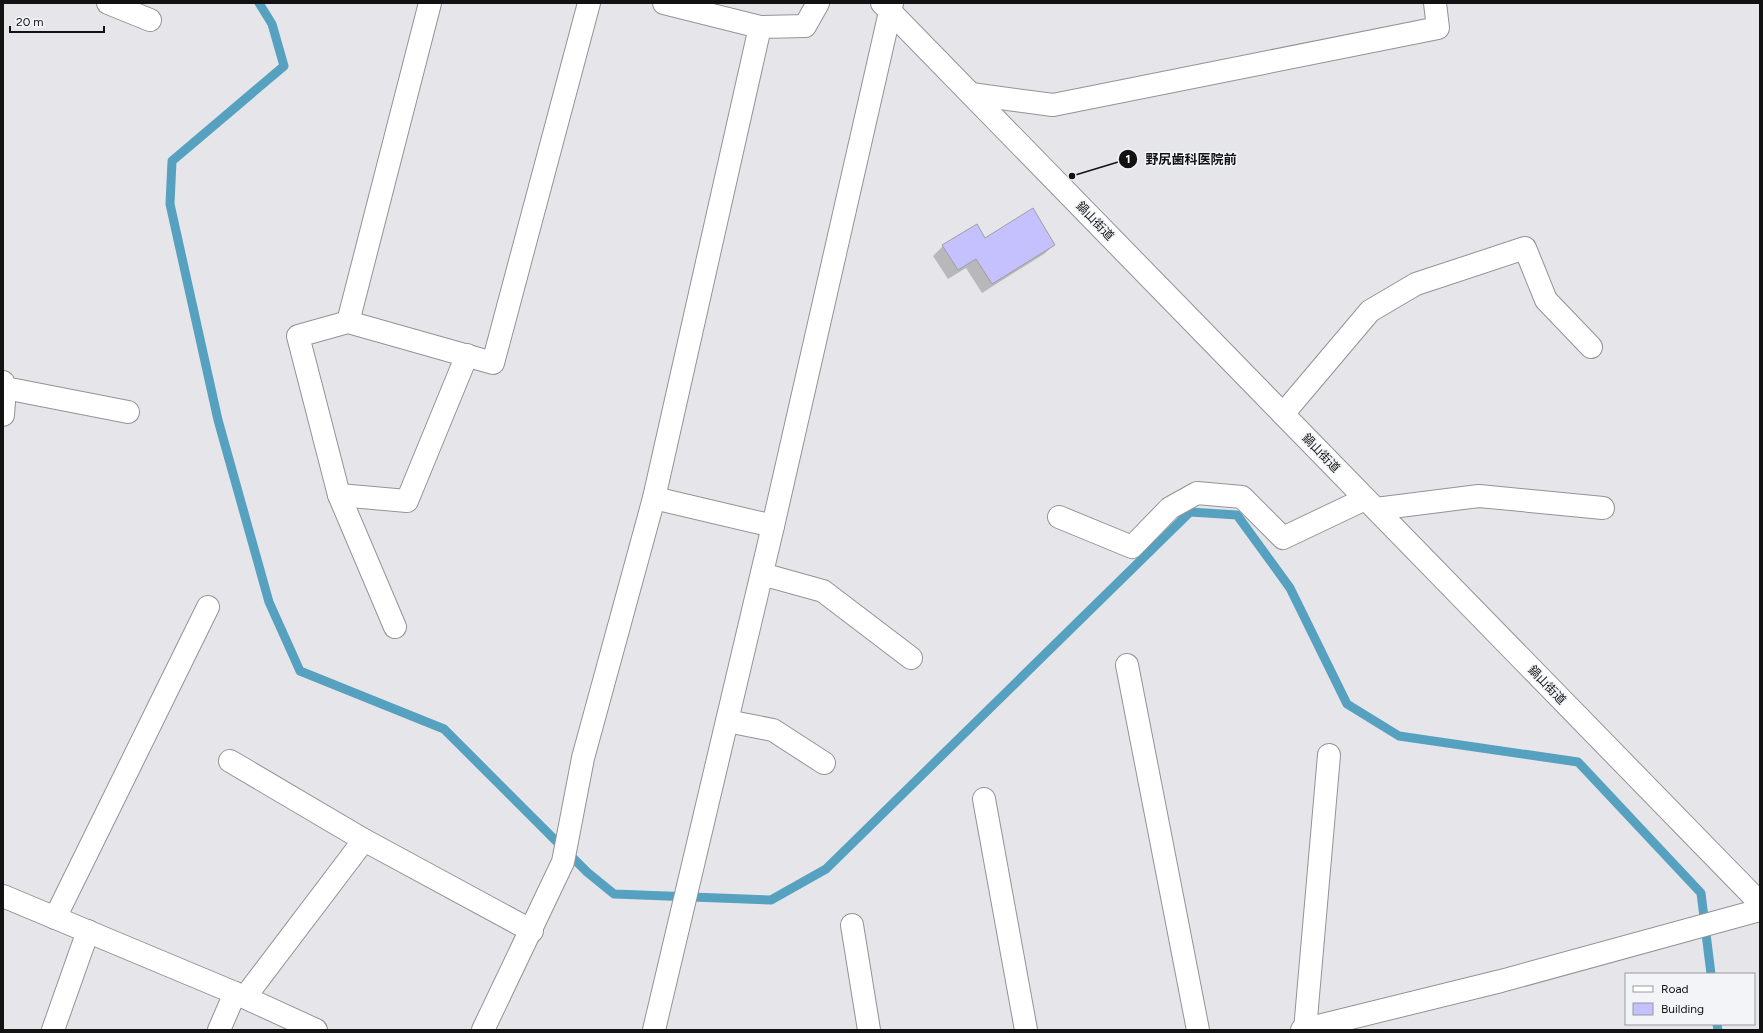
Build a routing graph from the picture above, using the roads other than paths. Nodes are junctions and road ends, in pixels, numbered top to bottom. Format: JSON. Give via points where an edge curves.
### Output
{"nodes":[{"id":1,"x":108,"y":3,"type":"edge"},
{"id":2,"x":430,"y":3,"type":"edge"},
{"id":3,"x":589,"y":3,"type":"edge"},
{"id":4,"x":664,"y":3,"type":"edge"},
{"id":5,"x":818,"y":3,"type":"edge"},
{"id":6,"x":1435,"y":3,"type":"edge"},
{"id":7,"x":888,"y":6,"type":"edge"},
{"id":8,"x":150,"y":20,"type":"dead end"},
{"id":9,"x":760,"y":27,"type":"junction"},
{"id":10,"x":971,"y":94,"type":"junction"},
{"id":11,"x":348,"y":322,"type":"junction"},
{"id":12,"x":1591,"y":347,"type":"dead end"},
{"id":13,"x":467,"y":355,"type":"junction"},
{"id":14,"x":4,"y":385,"type":"edge"},
{"id":15,"x":128,"y":412,"type":"dead end"},
{"id":16,"x":1283,"y":414,"type":"junction"},
{"id":17,"x":3,"y":415,"type":"edge"},
{"id":18,"x":339,"y":496,"type":"junction"},
{"id":19,"x":654,"y":498,"type":"junction"},
{"id":20,"x":1371,"y":504,"type":"junction"},
{"id":21,"x":1603,"y":508,"type":"dead end"},
{"id":22,"x":1059,"y":517,"type":"dead end"},
{"id":23,"x":773,"y":526,"type":"junction"},
{"id":24,"x":762,"y":574,"type":"junction"},
{"id":25,"x":208,"y":607,"type":"dead end"},
{"id":26,"x":395,"y":627,"type":"dead end"},
{"id":27,"x":911,"y":658,"type":"dead end"},
{"id":28,"x":1127,"y":665,"type":"dead end"},
{"id":29,"x":727,"y":721,"type":"junction"},
{"id":30,"x":1329,"y":755,"type":"dead end"},
{"id":31,"x":230,"y":762,"type":"dead end"},
{"id":32,"x":824,"y":763,"type":"dead end"},
{"id":33,"x":984,"y":799,"type":"dead end"},
{"id":34,"x":364,"y":840,"type":"junction"},
{"id":35,"x":3,"y":896,"type":"edge"},
{"id":36,"x":1760,"y":903,"type":"edge"},
{"id":37,"x":1760,"y":910,"type":"edge"},
{"id":38,"x":55,"y":918,"type":"junction"},
{"id":39,"x":852,"y":925,"type":"dead end"},
{"id":40,"x":88,"y":931,"type":"junction"},
{"id":41,"x":532,"y":931,"type":"junction"},
{"id":42,"x":240,"y":995,"type":"junction"},
{"id":43,"x":310,"y":1029,"type":"edge"},
{"id":44,"x":53,"y":1030,"type":"edge"},
{"id":45,"x":219,"y":1030,"type":"edge"},
{"id":46,"x":483,"y":1030,"type":"edge"},
{"id":47,"x":654,"y":1030,"type":"edge"},
{"id":48,"x":869,"y":1030,"type":"edge"},
{"id":49,"x":1026,"y":1030,"type":"edge"},
{"id":50,"x":1198,"y":1030,"type":"edge"},
{"id":51,"x":1304,"y":1030,"type":"edge"}],
"edges":[{"from":1,"to":8,"type":"street"},
{"from":2,"to":11,"type":"street"},
{"from":3,"to":13,"type":"street","via":[[493,363]]},
{"from":4,"to":9,"type":"street"},
{"from":5,"to":9,"type":"street","via":[[805,26]]},
{"from":6,"to":10,"type":"street","via":[[1438,28],[1076,100],[1053,104]]},
{"from":7,"to":10,"type":"street","name":"鍋山街道"},
{"from":7,"to":23,"type":"street"},
{"from":9,"to":19,"type":"street"},
{"from":10,"to":16,"type":"street","name":"鍋山街道"},
{"from":11,"to":13,"type":"street"},
{"from":11,"to":18,"type":"street","via":[[298,336]]},
{"from":12,"to":16,"type":"street","via":[[1546,300],[1525,248],[1416,284],[1370,311]]},
{"from":13,"to":18,"type":"street","via":[[407,500]]},
{"from":14,"to":15,"type":"street"},
{"from":14,"to":17,"type":"street"},
{"from":16,"to":20,"type":"street","name":"鍋山街道"},
{"from":18,"to":26,"type":"street"},
{"from":19,"to":23,"type":"street"},
{"from":19,"to":41,"type":"street","via":[[583,758],[563,862]]},
{"from":20,"to":21,"type":"street","via":[[1479,496]]},
{"from":20,"to":22,"type":"street","via":[[1283,538],[1242,497],[1197,493],[1170,508],[1132,547]]},
{"from":20,"to":36,"type":"street","name":"鍋山街道"},
{"from":23,"to":24,"type":"street"},
{"from":24,"to":27,"type":"street","via":[[823,591]]},
{"from":24,"to":29,"type":"street"},
{"from":25,"to":38,"type":"street"},
{"from":28,"to":50,"type":"street"},
{"from":29,"to":32,"type":"street","via":[[773,730]]},
{"from":29,"to":47,"type":"street"},
{"from":30,"to":51,"type":"street"},
{"from":31,"to":34,"type":"street"},
{"from":33,"to":49,"type":"street"},
{"from":34,"to":41,"type":"street"},
{"from":34,"to":42,"type":"street"},
{"from":35,"to":38,"type":"street"},
{"from":37,"to":51,"type":"street","via":[[1502,981]]},
{"from":38,"to":40,"type":"street"},
{"from":39,"to":48,"type":"street"},
{"from":40,"to":42,"type":"street"},
{"from":40,"to":44,"type":"street"},
{"from":41,"to":46,"type":"street"},
{"from":42,"to":43,"type":"street"},
{"from":42,"to":45,"type":"street"}]}
